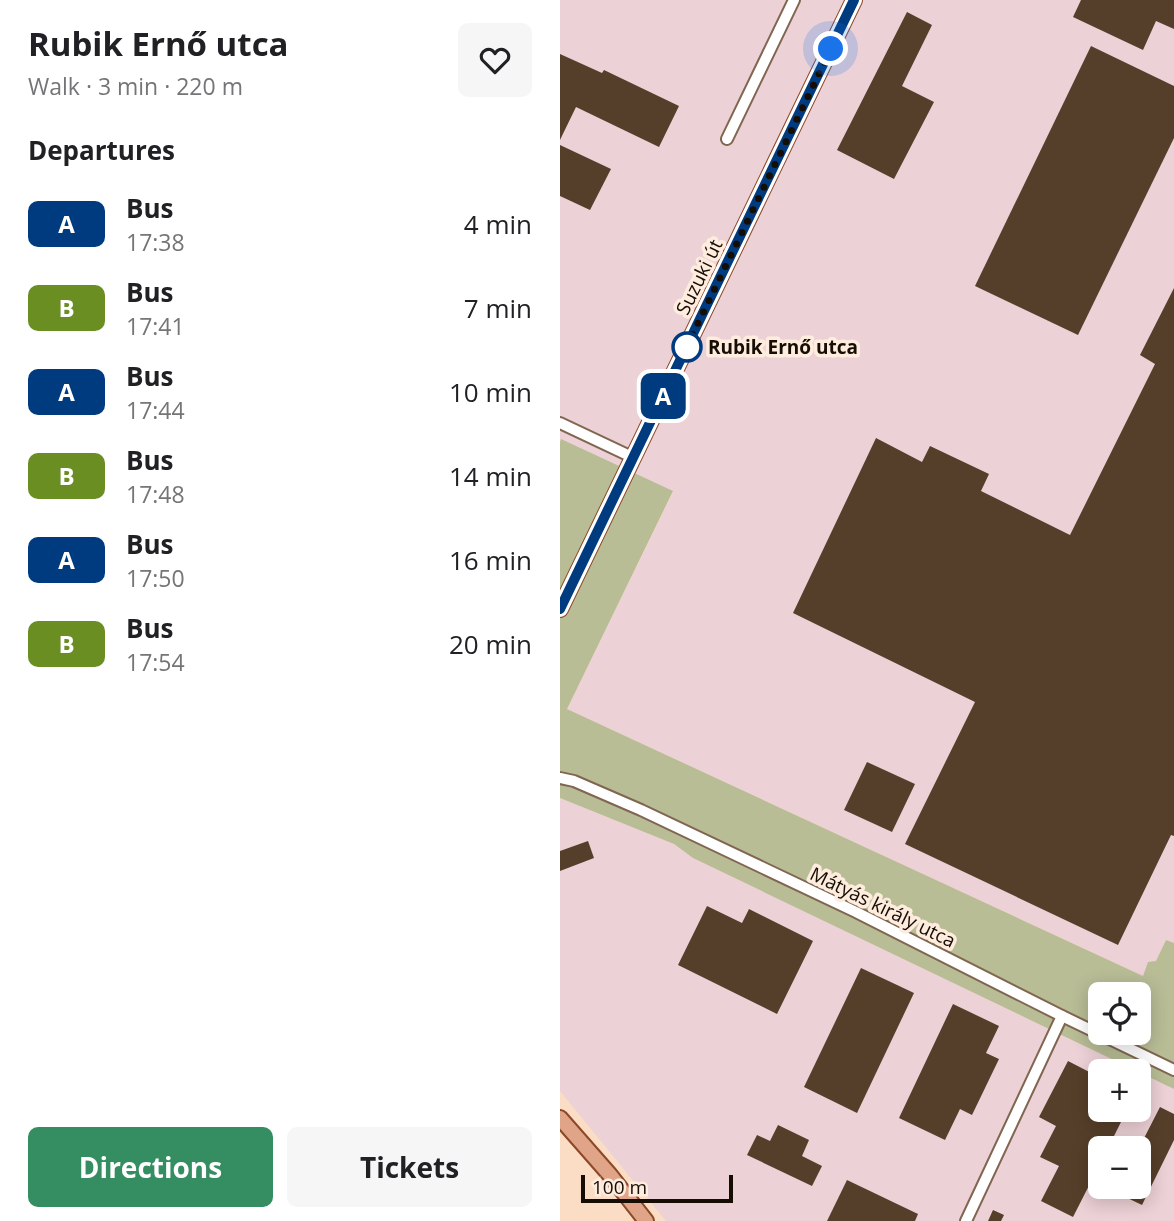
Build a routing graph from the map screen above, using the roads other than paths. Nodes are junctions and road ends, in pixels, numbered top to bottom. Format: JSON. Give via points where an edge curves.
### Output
{"nodes":[{"id":1,"x":793,"y":0,"type":"edge"},
{"id":2,"x":854,"y":0,"type":"edge"},
{"id":3,"x":727,"y":139,"type":"dead end"},
{"id":4,"x":560,"y":423,"type":"edge"},
{"id":5,"x":632,"y":457,"type":"junction"},
{"id":6,"x":560,"y":609,"type":"edge"},
{"id":7,"x":560,"y":770,"type":"edge"},
{"id":8,"x":560,"y":778,"type":"edge"},
{"id":9,"x":574,"y":781,"type":"junction"},
{"id":10,"x":1062,"y":1016,"type":"junction"},
{"id":11,"x":1174,"y":1070,"type":"edge"},
{"id":12,"x":560,"y":1118,"type":"edge"},
{"id":13,"x":646,"y":1221,"type":"edge"},
{"id":14,"x":966,"y":1221,"type":"edge"}],
"edges":[{"from":1,"to":3,"type":"street"},
{"from":2,"to":5,"type":"main road","name":"Suzuki út"},
{"from":4,"to":5,"type":"street"},
{"from":5,"to":6,"type":"main road","name":"Suzuki út"},
{"from":7,"to":9,"type":"street","name":"Mátyás király utca"},
{"from":8,"to":9,"type":"street","name":"Mátyás király utca"},
{"from":9,"to":10,"type":"street","name":"Mátyás király utca","via":[[856,912]]},
{"from":10,"to":11,"type":"street","name":"Mátyás király utca"},
{"from":10,"to":14,"type":"street"},
{"from":12,"to":13,"type":"main road"}]}
